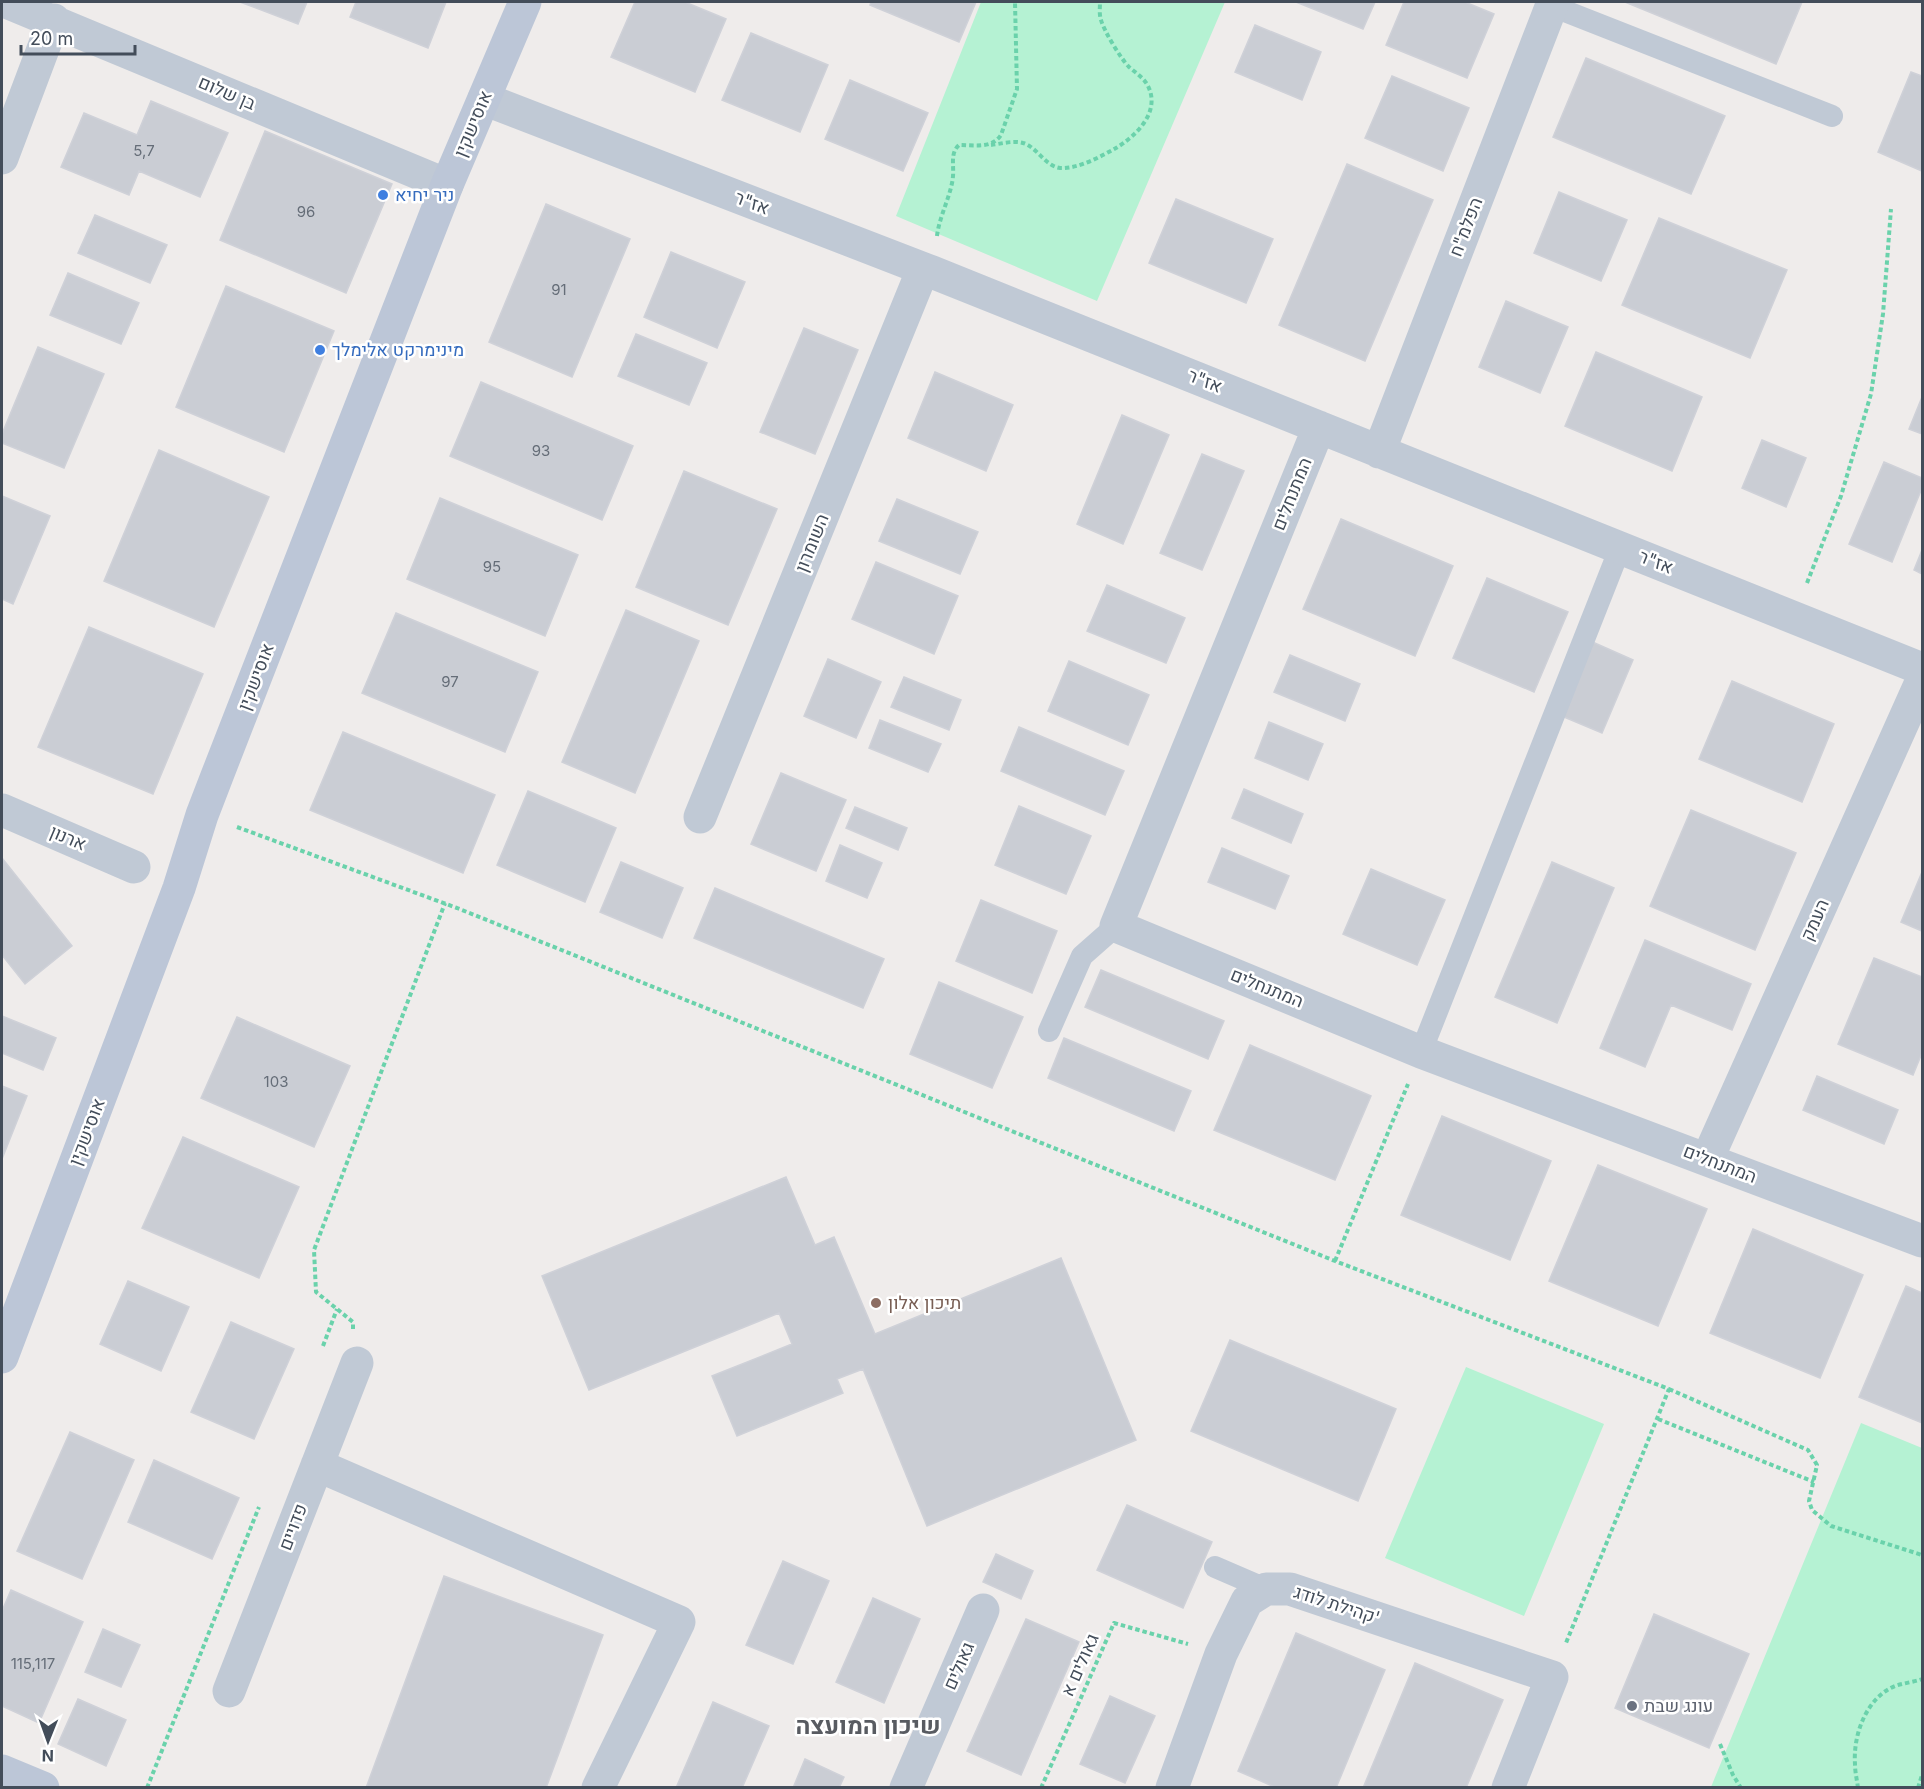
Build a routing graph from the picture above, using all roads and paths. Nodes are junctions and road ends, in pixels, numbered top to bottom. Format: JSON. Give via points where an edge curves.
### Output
{"nodes":[{"id":1,"x":6,"y":2,"type":"edge"},
{"id":2,"x":525,"y":2,"type":"edge"},
{"id":3,"x":1015,"y":2,"type":"edge"},
{"id":4,"x":1100,"y":2,"type":"edge"},
{"id":5,"x":1552,"y":4,"type":"edge"},
{"id":6,"x":54,"y":20,"type":"junction"},
{"id":7,"x":484,"y":99,"type":"junction"},
{"id":8,"x":1832,"y":116,"type":"dead end"},
{"id":9,"x":991,"y":145,"type":"junction"},
{"id":10,"x":2,"y":158,"type":"edge"},
{"id":11,"x":447,"y":185,"type":"junction"},
{"id":12,"x":1891,"y":209,"type":"dead end"},
{"id":13,"x":928,"y":271,"type":"junction"},
{"id":14,"x":1319,"y":426,"type":"junction"},
{"id":15,"x":1379,"y":452,"type":"junction"},
{"id":16,"x":1620,"y":548,"type":"junction"},
{"id":17,"x":1794,"y":617,"type":"junction"},
{"id":18,"x":1923,"y":669,"type":"edge"},
{"id":19,"x":1923,"y":680,"type":"edge"},
{"id":20,"x":2,"y":810,"type":"edge"},
{"id":21,"x":202,"y":815,"type":"junction"},
{"id":22,"x":700,"y":817,"type":"dead end"},
{"id":23,"x":134,"y":867,"type":"dead end"},
{"id":24,"x":445,"y":903,"type":"junction"},
{"id":25,"x":1116,"y":926,"type":"junction"},
{"id":26,"x":1049,"y":1031,"type":"dead end"},
{"id":27,"x":1421,"y":1052,"type":"junction"},
{"id":28,"x":1707,"y":1160,"type":"junction"},
{"id":29,"x":1923,"y":1241,"type":"edge"},
{"id":30,"x":1335,"y":1261,"type":"junction"},
{"id":31,"x":337,"y":1310,"type":"junction"},
{"id":32,"x":320,"y":1354,"type":"dead end"},
{"id":33,"x":2,"y":1358,"type":"edge"},
{"id":34,"x":357,"y":1364,"type":"joint"},
{"id":35,"x":1670,"y":1389,"type":"junction"},
{"id":36,"x":1658,"y":1419,"type":"junction"},
{"id":37,"x":317,"y":1465,"type":"junction"},
{"id":38,"x":1814,"y":1482,"type":"junction"},
{"id":39,"x":262,"y":1498,"type":"dead end"},
{"id":40,"x":1923,"y":1555,"type":"edge"},
{"id":41,"x":1215,"y":1568,"type":"dead end"},
{"id":42,"x":1266,"y":1588,"type":"junction"},
{"id":43,"x":983,"y":1610,"type":"dead end"},
{"id":44,"x":1221,"y":1654,"type":"junction"},
{"id":45,"x":1552,"y":1677,"type":"junction"},
{"id":46,"x":1923,"y":1679,"type":"edge"},
{"id":47,"x":229,"y":1691,"type":"dead end"},
{"id":48,"x":1720,"y":1744,"type":"dead end"},
{"id":49,"x":2,"y":1771,"type":"edge"},
{"id":50,"x":1923,"y":1775,"type":"edge"},
{"id":51,"x":43,"y":1788,"type":"edge"},
{"id":52,"x":147,"y":1788,"type":"edge"},
{"id":53,"x":598,"y":1788,"type":"edge"},
{"id":54,"x":906,"y":1788,"type":"edge"},
{"id":55,"x":1041,"y":1788,"type":"edge"},
{"id":56,"x":1172,"y":1788,"type":"edge"},
{"id":57,"x":1508,"y":1788,"type":"edge"},
{"id":58,"x":1741,"y":1788,"type":"edge"},
{"id":59,"x":1858,"y":1788,"type":"edge"},
{"id":60,"x":1918,"y":1788,"type":"edge"}],
"edges":[{"from":1,"to":6,"type":"street","name":"בן שלום"},
{"from":2,"to":7,"type":"street","name":"אוסישקין"},
{"from":3,"to":9,"type":"path","via":[[1017,89],[1001,135]]},
{"from":4,"to":9,"type":"path","via":[[1101,20],[1120,55],[1147,83],[1152,94],[1149,114],[1140,131],[1103,155],[1058,168],[1022,142]]},
{"from":5,"to":8,"type":"lane"},
{"from":5,"to":15,"type":"street","name":"הפלמ\"ח"},
{"from":6,"to":10,"type":"street"},
{"from":6,"to":11,"type":"street","name":"בן שלום"},
{"from":7,"to":11,"type":"street","name":"אוסישקין"},
{"from":7,"to":13,"type":"street","name":"אז\"ר"},
{"from":9,"to":13,"type":"path","via":[[959,145],[953,154],[953,178]]},
{"from":11,"to":21,"type":"street","name":"אוסישקין"},
{"from":12,"to":17,"type":"path","via":[[1883,314],[1871,394],[1841,496]]},
{"from":13,"to":14,"type":"street","name":"אז\"ר"},
{"from":13,"to":22,"type":"street","name":"השומרון"},
{"from":14,"to":15,"type":"street","name":"אז\"ר"},
{"from":14,"to":25,"type":"street","name":"המתנחלים"},
{"from":15,"to":16,"type":"street","name":"אז\"ר"},
{"from":16,"to":17,"type":"street","name":"אז\"ר"},
{"from":16,"to":27,"type":"lane"},
{"from":17,"to":18,"type":"street","name":"אז\"ר"},
{"from":19,"to":28,"type":"street","name":"העמק"},
{"from":20,"to":23,"type":"street","name":"ארנון"},
{"from":21,"to":24,"type":"path"},
{"from":21,"to":33,"type":"street","name":"אוסישקין","via":[[179,888]]},
{"from":24,"to":30,"type":"path"},
{"from":24,"to":31,"type":"path","via":[[314,1250],[316,1292]]},
{"from":25,"to":26,"type":"lane","via":[[1082,956]]},
{"from":25,"to":27,"type":"street","name":"המתנחלים"},
{"from":27,"to":28,"type":"street","name":"המתנחלים"},
{"from":27,"to":30,"type":"path"},
{"from":28,"to":29,"type":"street","name":"המתנחלים"},
{"from":30,"to":35,"type":"path"},
{"from":31,"to":32,"type":"path"},
{"from":31,"to":34,"type":"path","via":[[353,1322]]},
{"from":34,"to":37,"type":"street","name":"פדויים"},
{"from":35,"to":36,"type":"path"},
{"from":35,"to":38,"type":"path","via":[[1808,1449],[1816,1465]]},
{"from":36,"to":38,"type":"path"},
{"from":36,"to":45,"type":"path"},
{"from":37,"to":47,"type":"street","name":"פדויים"},
{"from":37,"to":53,"type":"street","via":[[679,1622]]},
{"from":38,"to":40,"type":"path","via":[[1809,1501],[1812,1510],[1831,1526]]},
{"from":39,"to":52,"type":"path"},
{"from":41,"to":42,"type":"lane"},
{"from":42,"to":44,"type":"street","via":[[1247,1601]]},
{"from":42,"to":45,"type":"street","name":"קהילת לודג'","via":[[1290,1589]]},
{"from":43,"to":54,"type":"street","name":"גאולים"},
{"from":44,"to":55,"type":"path","name":"גאולים א","via":[[1114,1623]]},
{"from":44,"to":56,"type":"street"},
{"from":45,"to":57,"type":"street"},
{"from":46,"to":59,"type":"path","via":[[1894,1687],[1876,1699],[1865,1714],[1854,1763]]},
{"from":48,"to":58,"type":"path"},
{"from":49,"to":51,"type":"street"},
{"from":50,"to":60,"type":"path"}]}
